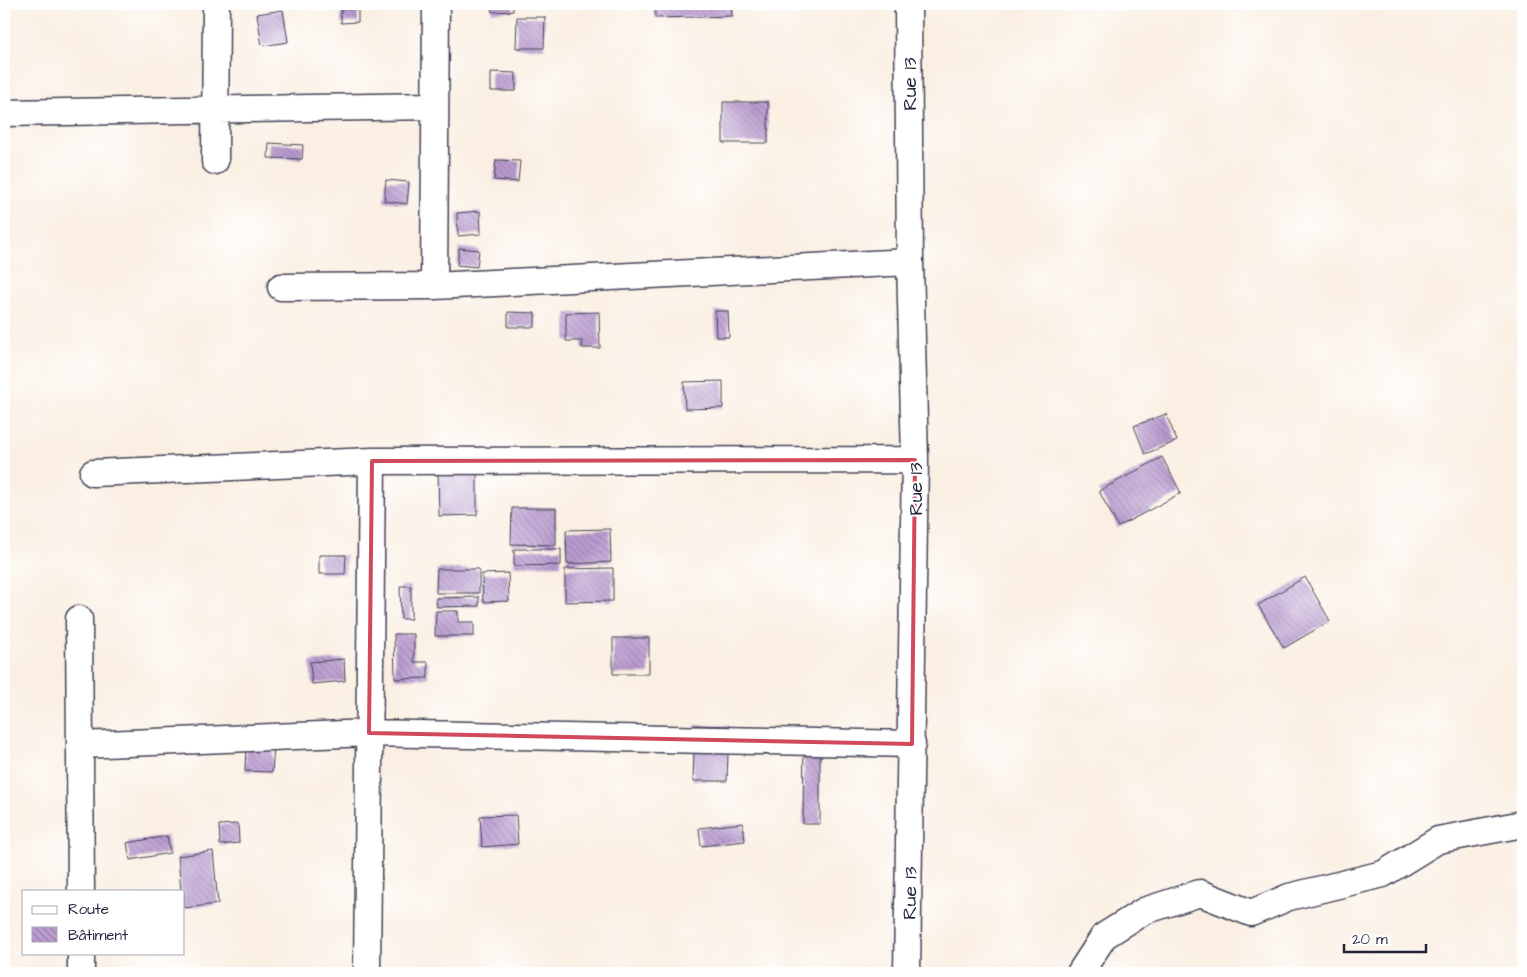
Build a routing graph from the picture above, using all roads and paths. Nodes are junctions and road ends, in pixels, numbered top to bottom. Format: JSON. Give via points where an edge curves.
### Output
{"nodes":[{"id":1,"x":216,"y":4,"type":"edge"},
{"id":2,"x":436,"y":4,"type":"edge"},
{"id":3,"x":908,"y":4,"type":"edge"},
{"id":4,"x":436,"y":106,"type":"junction"},
{"id":5,"x":215,"y":109,"type":"junction"},
{"id":6,"x":4,"y":113,"type":"edge"},
{"id":7,"x":215,"y":161,"type":"dead end"},
{"id":8,"x":910,"y":262,"type":"junction"},
{"id":9,"x":434,"y":286,"type":"junction"},
{"id":10,"x":280,"y":288,"type":"dead end"},
{"id":11,"x":915,"y":460,"type":"junction"},
{"id":12,"x":372,"y":461,"type":"junction"},
{"id":13,"x":94,"y":473,"type":"dead end"},
{"id":14,"x":79,"y":619,"type":"dead end"},
{"id":15,"x":369,"y":733,"type":"junction"},
{"id":16,"x":912,"y":744,"type":"junction"},
{"id":17,"x":80,"y":745,"type":"junction"},
{"id":18,"x":1523,"y":824,"type":"edge"},
{"id":19,"x":81,"y":890,"type":"edge"},
{"id":20,"x":81,"y":954,"type":"edge"},
{"id":21,"x":82,"y":973,"type":"edge"},
{"id":22,"x":367,"y":973,"type":"edge"},
{"id":23,"x":907,"y":973,"type":"edge"},
{"id":24,"x":1080,"y":973,"type":"edge"}],
"edges":[{"from":1,"to":5,"type":"street"},
{"from":2,"to":4,"type":"street"},
{"from":3,"to":8,"type":"street","name":"Rue 13"},
{"from":4,"to":5,"type":"street"},
{"from":4,"to":9,"type":"street"},
{"from":5,"to":6,"type":"street"},
{"from":5,"to":7,"type":"street"},
{"from":8,"to":9,"type":"street"},
{"from":8,"to":11,"type":"street","name":"Rue 13"},
{"from":9,"to":10,"type":"street"},
{"from":11,"to":12,"type":"street"},
{"from":11,"to":16,"type":"street","name":"Rue 13"},
{"from":12,"to":13,"type":"street"},
{"from":12,"to":15,"type":"street"},
{"from":14,"to":17,"type":"street"},
{"from":15,"to":16,"type":"street"},
{"from":15,"to":17,"type":"street"},
{"from":15,"to":22,"type":"street"},
{"from":16,"to":23,"type":"street","name":"Rue 13"},
{"from":17,"to":19,"type":"street"},
{"from":18,"to":24,"type":"street","via":[[1438,840],[1383,874],[1289,896],[1251,913],[1200,893],[1144,912],[1104,936]]},
{"from":20,"to":21,"type":"street"}]}
